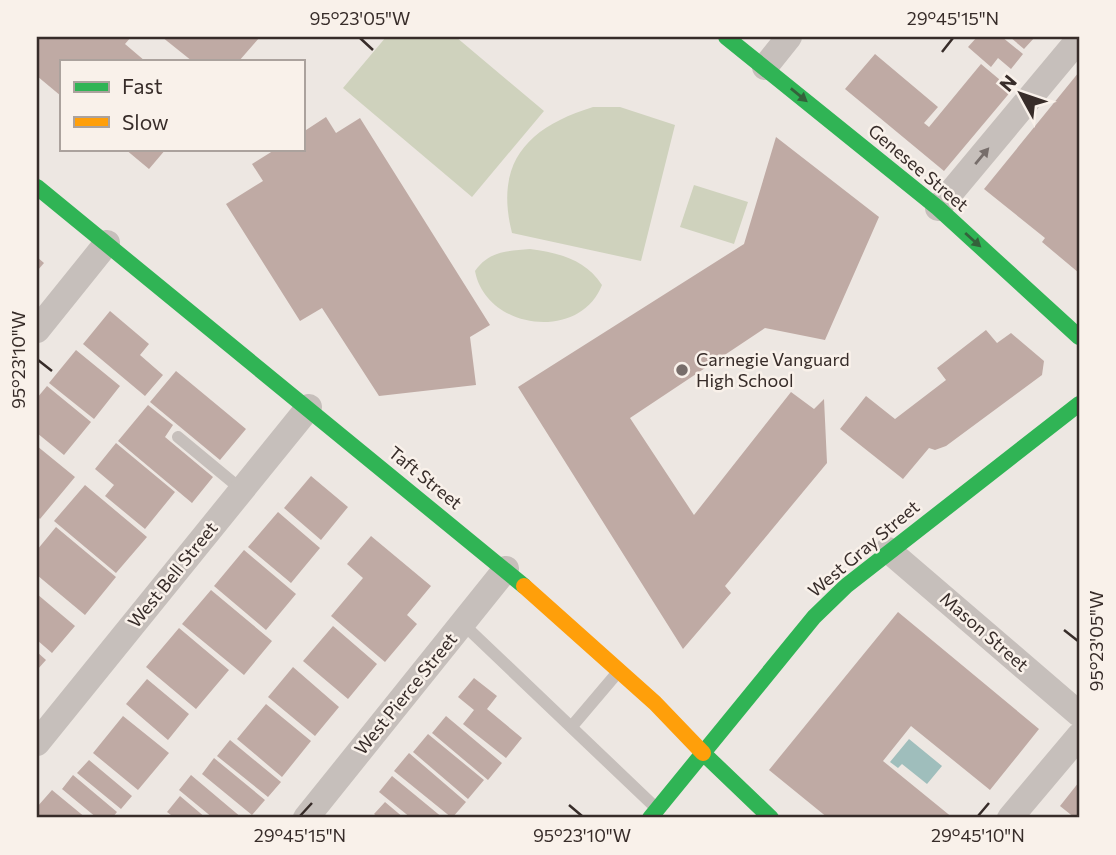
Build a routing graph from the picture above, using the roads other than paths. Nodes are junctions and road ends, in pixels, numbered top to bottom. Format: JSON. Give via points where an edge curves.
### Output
{"nodes":[{"id":1,"x":726,"y":37,"type":"edge"},
{"id":2,"x":789,"y":37,"type":"edge"},
{"id":3,"x":1079,"y":39,"type":"edge"},
{"id":4,"x":765,"y":67,"type":"junction"},
{"id":5,"x":37,"y":187,"type":"edge"},
{"id":6,"x":938,"y":208,"type":"junction"},
{"id":7,"x":107,"y":243,"type":"junction"},
{"id":8,"x":37,"y":330,"type":"edge"},
{"id":9,"x":1079,"y":337,"type":"edge"},
{"id":10,"x":1079,"y":404,"type":"edge"},
{"id":11,"x":309,"y":407,"type":"junction"},
{"id":12,"x":178,"y":437,"type":"dead end"},
{"id":13,"x":242,"y":490,"type":"junction"},
{"id":14,"x":888,"y":550,"type":"junction"},
{"id":15,"x":506,"y":569,"type":"junction"},
{"id":16,"x":463,"y":624,"type":"junction"},
{"id":17,"x":619,"y":671,"type":"junction"},
{"id":18,"x":1079,"y":714,"type":"edge"},
{"id":19,"x":573,"y":726,"type":"junction"},
{"id":20,"x":1079,"y":736,"type":"edge"},
{"id":21,"x":37,"y":743,"type":"edge"},
{"id":22,"x":702,"y":753,"type":"junction"},
{"id":23,"x":654,"y":814,"type":"edge"},
{"id":24,"x":306,"y":818,"type":"edge"},
{"id":25,"x":771,"y":818,"type":"edge"},
{"id":26,"x":1010,"y":818,"type":"edge"}],
"edges":[{"from":1,"to":4,"type":"street","name":"Genesee Street"},
{"from":2,"to":4,"type":"street"},
{"from":6,"to":3,"type":"street","one_way":true},
{"from":4,"to":6,"type":"street","name":"Genesee Street","one_way":true},
{"from":5,"to":7,"type":"street","name":"Taft Street"},
{"from":6,"to":9,"type":"street","name":"Genesee Street","one_way":true},
{"from":7,"to":8,"type":"street"},
{"from":7,"to":11,"type":"street","name":"Taft Street"},
{"from":10,"to":14,"type":"street","name":"West Gray Street"},
{"from":11,"to":13,"type":"street","name":"West Bell Street"},
{"from":11,"to":15,"type":"street","name":"Taft Street"},
{"from":12,"to":13,"type":"lane"},
{"from":13,"to":21,"type":"street","name":"West Bell Street"},
{"from":14,"to":18,"type":"street","name":"Mason Street"},
{"from":14,"to":22,"type":"street","name":"West Gray Street","via":[[814,617]]},
{"from":15,"to":16,"type":"street","name":"West Pierce Street"},
{"from":15,"to":17,"type":"street","name":"Taft Street"},
{"from":16,"to":19,"type":"lane"},
{"from":16,"to":24,"type":"street","name":"West Pierce Street"},
{"from":17,"to":19,"type":"lane"},
{"from":17,"to":22,"type":"street","name":"Taft Street"},
{"from":19,"to":23,"type":"lane"},
{"from":20,"to":26,"type":"street"},
{"from":22,"to":23,"type":"street","name":"West Gray Street"},
{"from":22,"to":25,"type":"street","name":"Taft Street"}]}
